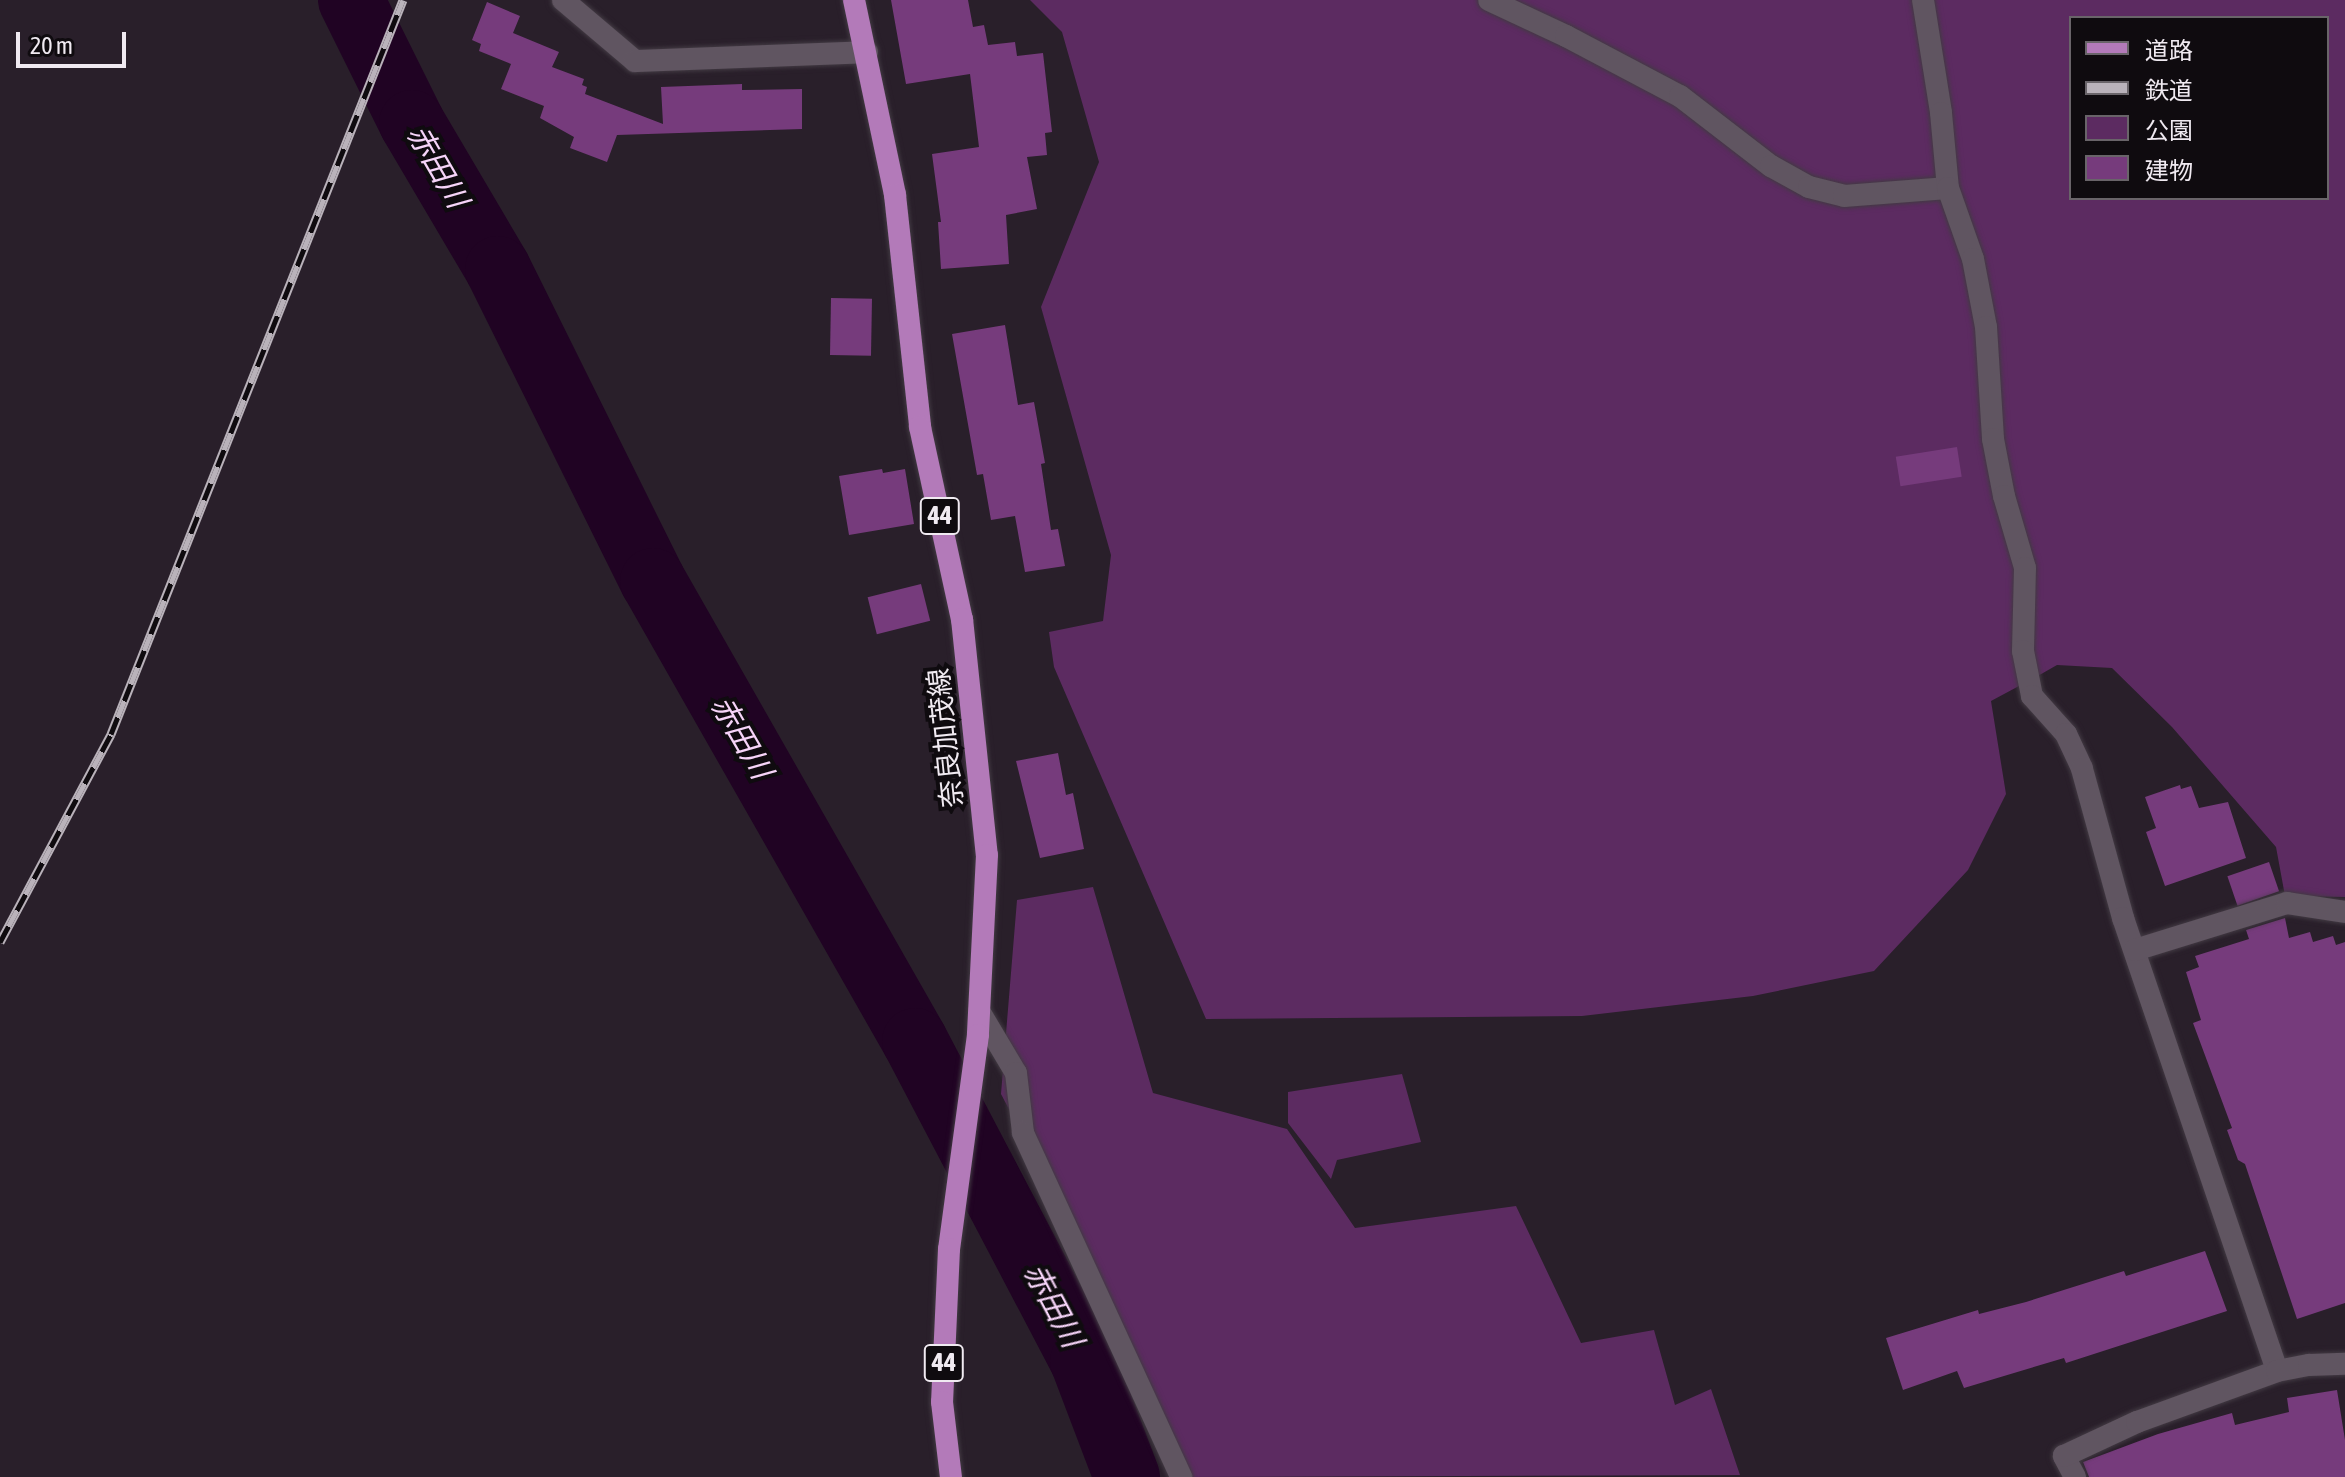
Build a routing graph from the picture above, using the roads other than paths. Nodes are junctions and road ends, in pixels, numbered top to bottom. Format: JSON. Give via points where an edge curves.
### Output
{"nodes":[{"id":1,"x":563,"y":0,"type":"edge"},
{"id":2,"x":854,"y":0,"type":"edge"},
{"id":3,"x":1489,"y":0,"type":"edge"},
{"id":4,"x":1923,"y":0,"type":"edge"},
{"id":5,"x":867,"y":52,"type":"junction"},
{"id":6,"x":1948,"y":188,"type":"junction"},
{"id":7,"x":2345,"y":912,"type":"edge"},
{"id":8,"x":2135,"y":950,"type":"junction"},
{"id":9,"x":979,"y":1011,"type":"junction"},
{"id":10,"x":2345,"y":1364,"type":"edge"},
{"id":11,"x":2277,"y":1371,"type":"junction"},
{"id":12,"x":951,"y":1477,"type":"edge"},
{"id":13,"x":1181,"y":1477,"type":"edge"},
{"id":14,"x":2075,"y":1477,"type":"edge"}],
"edges":[{"from":1,"to":5,"type":"street","via":[[635,61]]},
{"from":2,"to":5,"type":"main road","name":"奈良加茂線","number":"44"},
{"from":3,"to":6,"type":"street","via":[[1680,96],[1771,166],[1809,187],[1844,196]]},
{"from":4,"to":6,"type":"street"},
{"from":5,"to":9,"type":"main road","name":"奈良加茂線","number":"44","via":[[895,195],[920,427],[962,619],[987,855]]},
{"from":6,"to":8,"type":"street","via":[[1973,259],[1986,327],[1993,439],[2025,568],[2023,651],[2032,696],[2066,734],[2082,769]]},
{"from":7,"to":8,"type":"street","via":[[2287,903]]},
{"from":8,"to":11,"type":"street"},
{"from":9,"to":12,"type":"main road","name":"奈良加茂線","number":"44","via":[[949,1249],[942,1402]]},
{"from":9,"to":13,"type":"street","via":[[1016,1073],[1023,1133]]},
{"from":10,"to":11,"type":"street"},
{"from":11,"to":14,"type":"street","via":[[2137,1422],[2064,1456]]}]}
